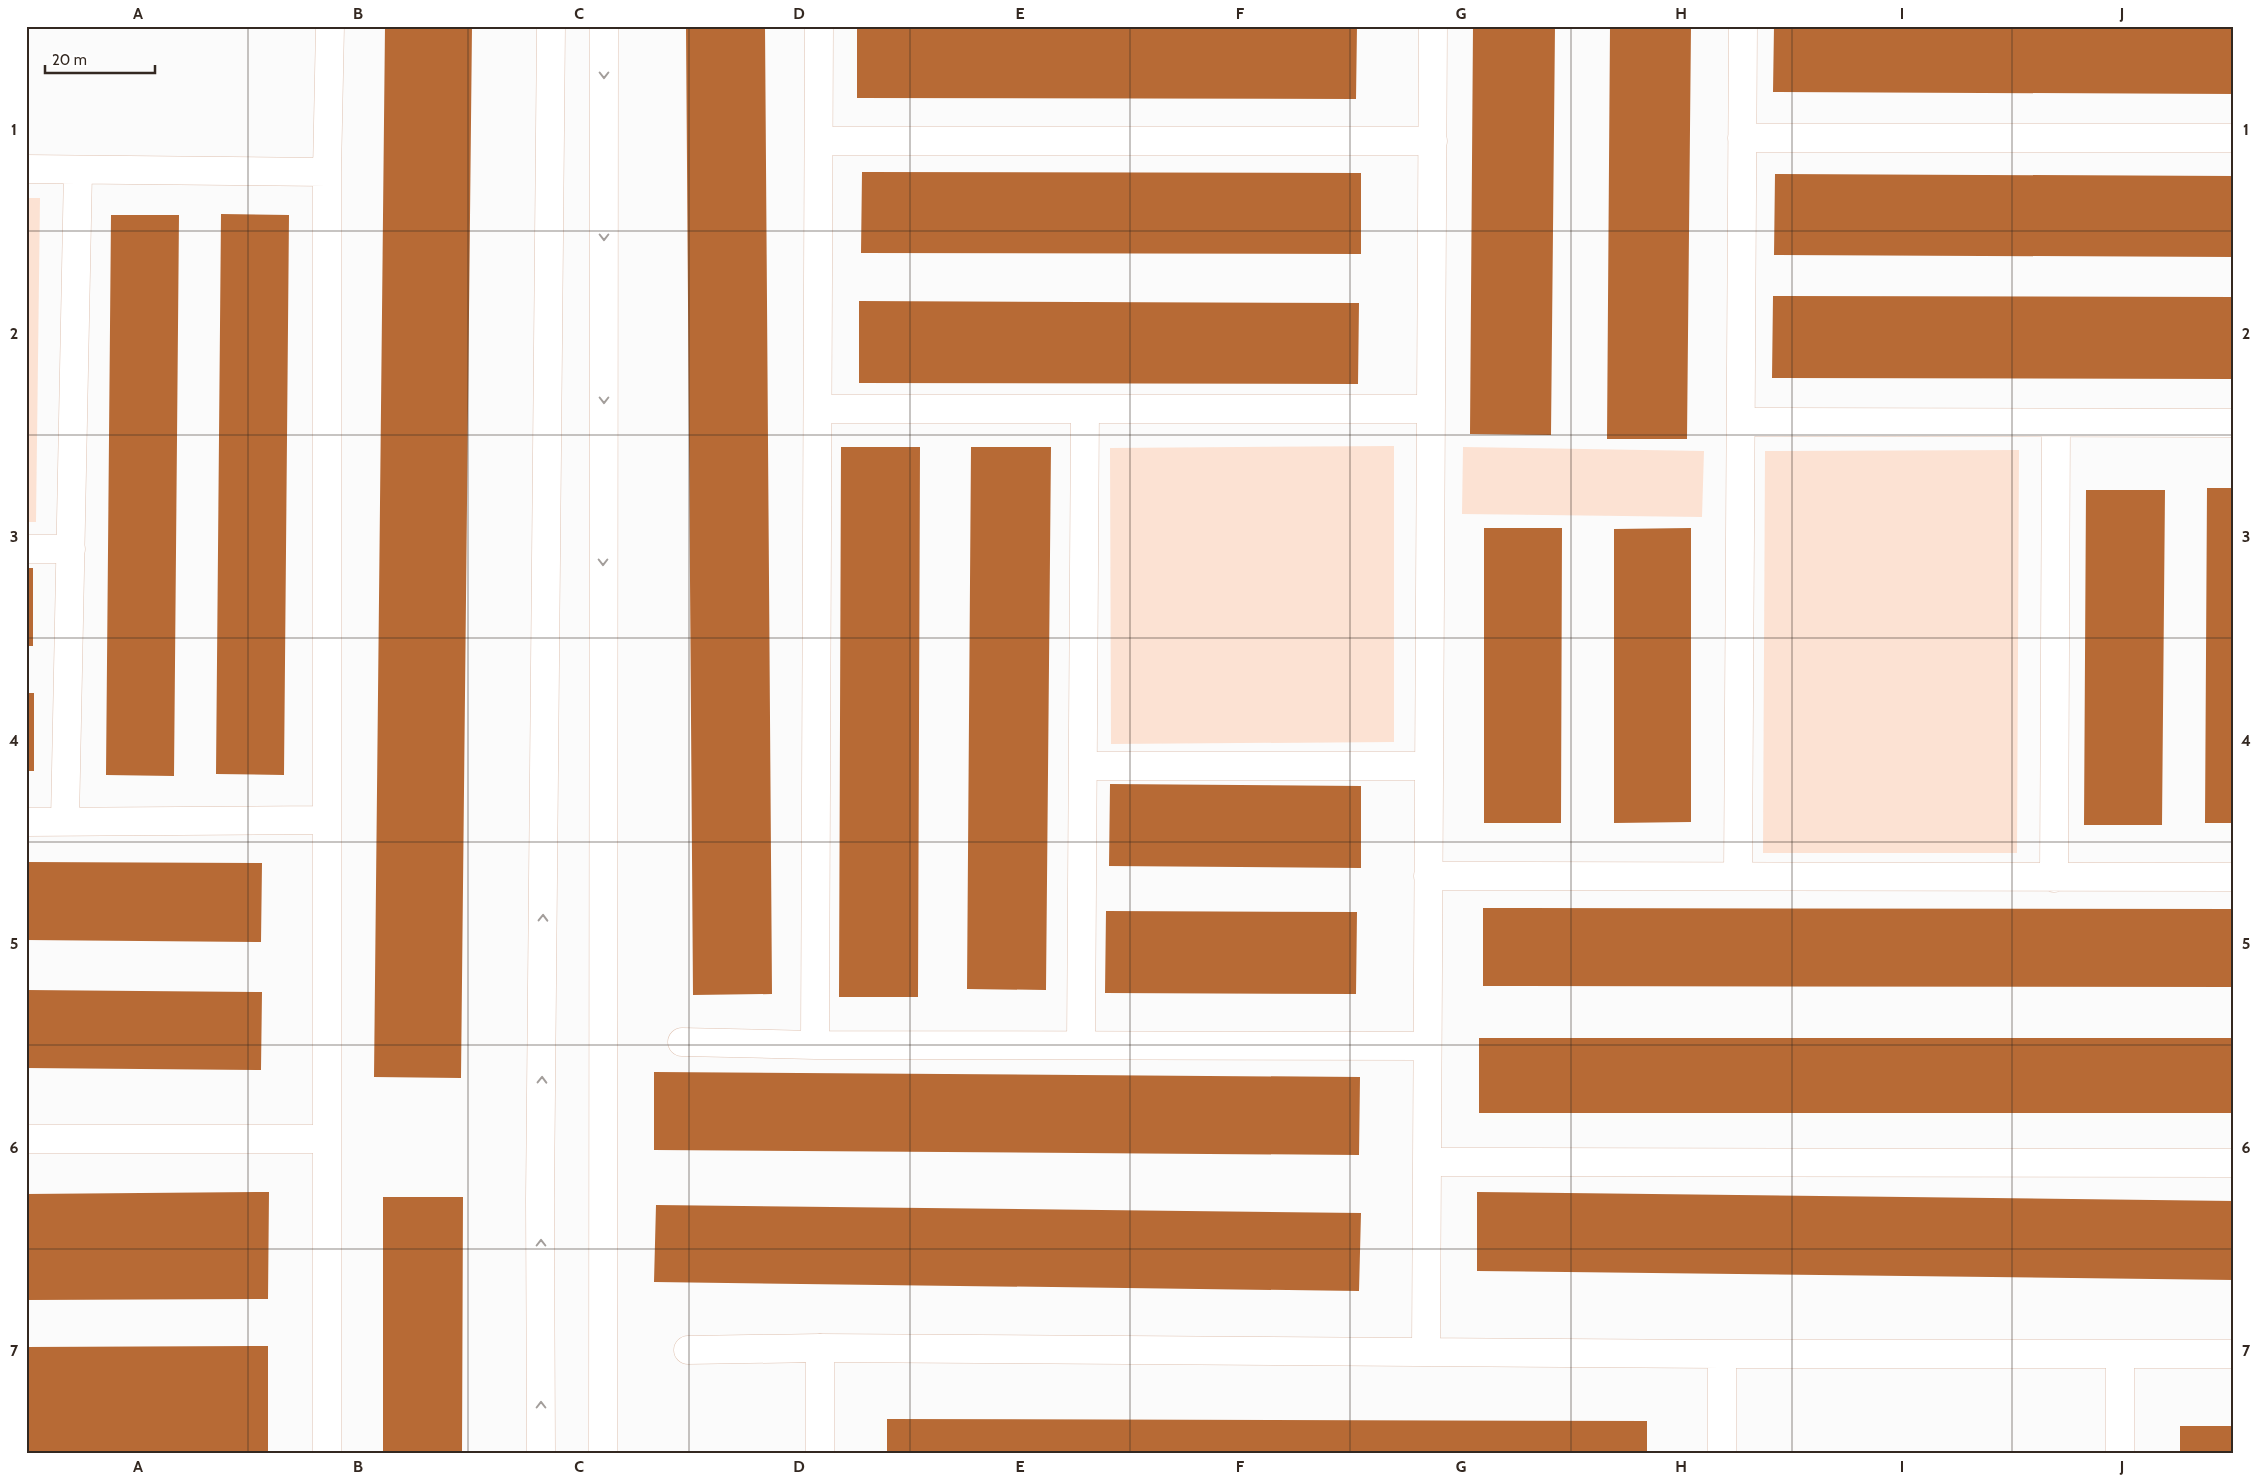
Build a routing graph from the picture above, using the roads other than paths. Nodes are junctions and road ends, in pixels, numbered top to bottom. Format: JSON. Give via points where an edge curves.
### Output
{"nodes":[{"id":1,"x":330,"y":26,"type":"edge"},
{"id":2,"x":551,"y":26,"type":"edge"},
{"id":3,"x":604,"y":26,"type":"edge"},
{"id":4,"x":819,"y":26,"type":"edge"},
{"id":5,"x":1433,"y":26,"type":"edge"},
{"id":6,"x":1743,"y":26,"type":"edge"},
{"id":7,"x":1742,"y":138,"type":"junction"},
{"id":8,"x":2234,"y":138,"type":"edge"},
{"id":9,"x":819,"y":140,"type":"junction"},
{"id":10,"x":1432,"y":141,"type":"junction"},
{"id":11,"x":26,"y":169,"type":"edge"},
{"id":12,"x":78,"y":170,"type":"junction"},
{"id":13,"x":327,"y":172,"type":"junction"},
{"id":14,"x":818,"y":408,"type":"junction"},
{"id":15,"x":1085,"y":409,"type":"junction"},
{"id":16,"x":1430,"y":409,"type":"junction"},
{"id":17,"x":1741,"y":422,"type":"junction"},
{"id":18,"x":2056,"y":423,"type":"junction"},
{"id":19,"x":2234,"y":423,"type":"edge"},
{"id":20,"x":26,"y":549,"type":"edge"},
{"id":21,"x":71,"y":549,"type":"junction"},
{"id":22,"x":1083,"y":766,"type":"junction"},
{"id":23,"x":1429,"y":766,"type":"junction"},
{"id":24,"x":327,"y":820,"type":"junction"},
{"id":25,"x":66,"y":821,"type":"junction"},
{"id":26,"x":26,"y":822,"type":"edge"},
{"id":27,"x":1428,"y":876,"type":"junction"},
{"id":28,"x":1738,"y":876,"type":"junction"},
{"id":29,"x":2234,"y":877,"type":"edge"},
{"id":30,"x":2054,"y":878,"type":"junction"},
{"id":31,"x":682,"y":1042,"type":"dead end"},
{"id":32,"x":815,"y":1045,"type":"junction"},
{"id":33,"x":1082,"y":1045,"type":"junction"},
{"id":34,"x":1427,"y":1046,"type":"junction"},
{"id":35,"x":26,"y":1139,"type":"edge"},
{"id":36,"x":327,"y":1139,"type":"junction"},
{"id":37,"x":1427,"y":1162,"type":"junction"},
{"id":38,"x":2234,"y":1163,"type":"edge"},
{"id":39,"x":820,"y":1348,"type":"junction"},
{"id":40,"x":688,"y":1350,"type":"dead end"},
{"id":41,"x":1426,"y":1350,"type":"junction"},
{"id":42,"x":1722,"y":1354,"type":"junction"},
{"id":43,"x":2120,"y":1354,"type":"junction"},
{"id":44,"x":2234,"y":1354,"type":"edge"},
{"id":45,"x":327,"y":1454,"type":"edge"},
{"id":46,"x":541,"y":1454,"type":"edge"},
{"id":47,"x":603,"y":1454,"type":"edge"},
{"id":48,"x":820,"y":1454,"type":"edge"},
{"id":49,"x":1722,"y":1454,"type":"edge"},
{"id":50,"x":2120,"y":1454,"type":"edge"}],
"edges":[{"from":1,"to":13,"type":"street"},
{"from":46,"to":2,"type":"street","one_way":true},
{"from":3,"to":47,"type":"street","one_way":true},
{"from":4,"to":9,"type":"street"},
{"from":5,"to":10,"type":"street"},
{"from":6,"to":7,"type":"street"},
{"from":7,"to":8,"type":"street"},
{"from":7,"to":17,"type":"street"},
{"from":9,"to":10,"type":"street"},
{"from":9,"to":14,"type":"street"},
{"from":10,"to":16,"type":"street"},
{"from":11,"to":12,"type":"street"},
{"from":12,"to":13,"type":"street"},
{"from":12,"to":21,"type":"street"},
{"from":13,"to":24,"type":"street"},
{"from":14,"to":15,"type":"street"},
{"from":14,"to":32,"type":"street"},
{"from":15,"to":16,"type":"street"},
{"from":15,"to":22,"type":"street"},
{"from":16,"to":23,"type":"street"},
{"from":17,"to":18,"type":"street"},
{"from":17,"to":28,"type":"street"},
{"from":18,"to":19,"type":"street"},
{"from":18,"to":30,"type":"street"},
{"from":20,"to":21,"type":"street"},
{"from":21,"to":25,"type":"street"},
{"from":22,"to":23,"type":"street"},
{"from":22,"to":33,"type":"street"},
{"from":23,"to":27,"type":"street"},
{"from":24,"to":25,"type":"street"},
{"from":24,"to":36,"type":"street"},
{"from":25,"to":26,"type":"street"},
{"from":27,"to":28,"type":"street"},
{"from":27,"to":34,"type":"street"},
{"from":28,"to":30,"type":"street"},
{"from":29,"to":30,"type":"street"},
{"from":31,"to":32,"type":"street"},
{"from":32,"to":33,"type":"street"},
{"from":33,"to":34,"type":"street"},
{"from":34,"to":37,"type":"street"},
{"from":35,"to":36,"type":"street"},
{"from":36,"to":45,"type":"street"},
{"from":37,"to":38,"type":"street"},
{"from":37,"to":41,"type":"street"},
{"from":39,"to":40,"type":"street"},
{"from":39,"to":41,"type":"street"},
{"from":39,"to":48,"type":"street"},
{"from":41,"to":42,"type":"street"},
{"from":42,"to":43,"type":"street"},
{"from":42,"to":49,"type":"street"},
{"from":43,"to":44,"type":"street"},
{"from":43,"to":50,"type":"street"}]}
